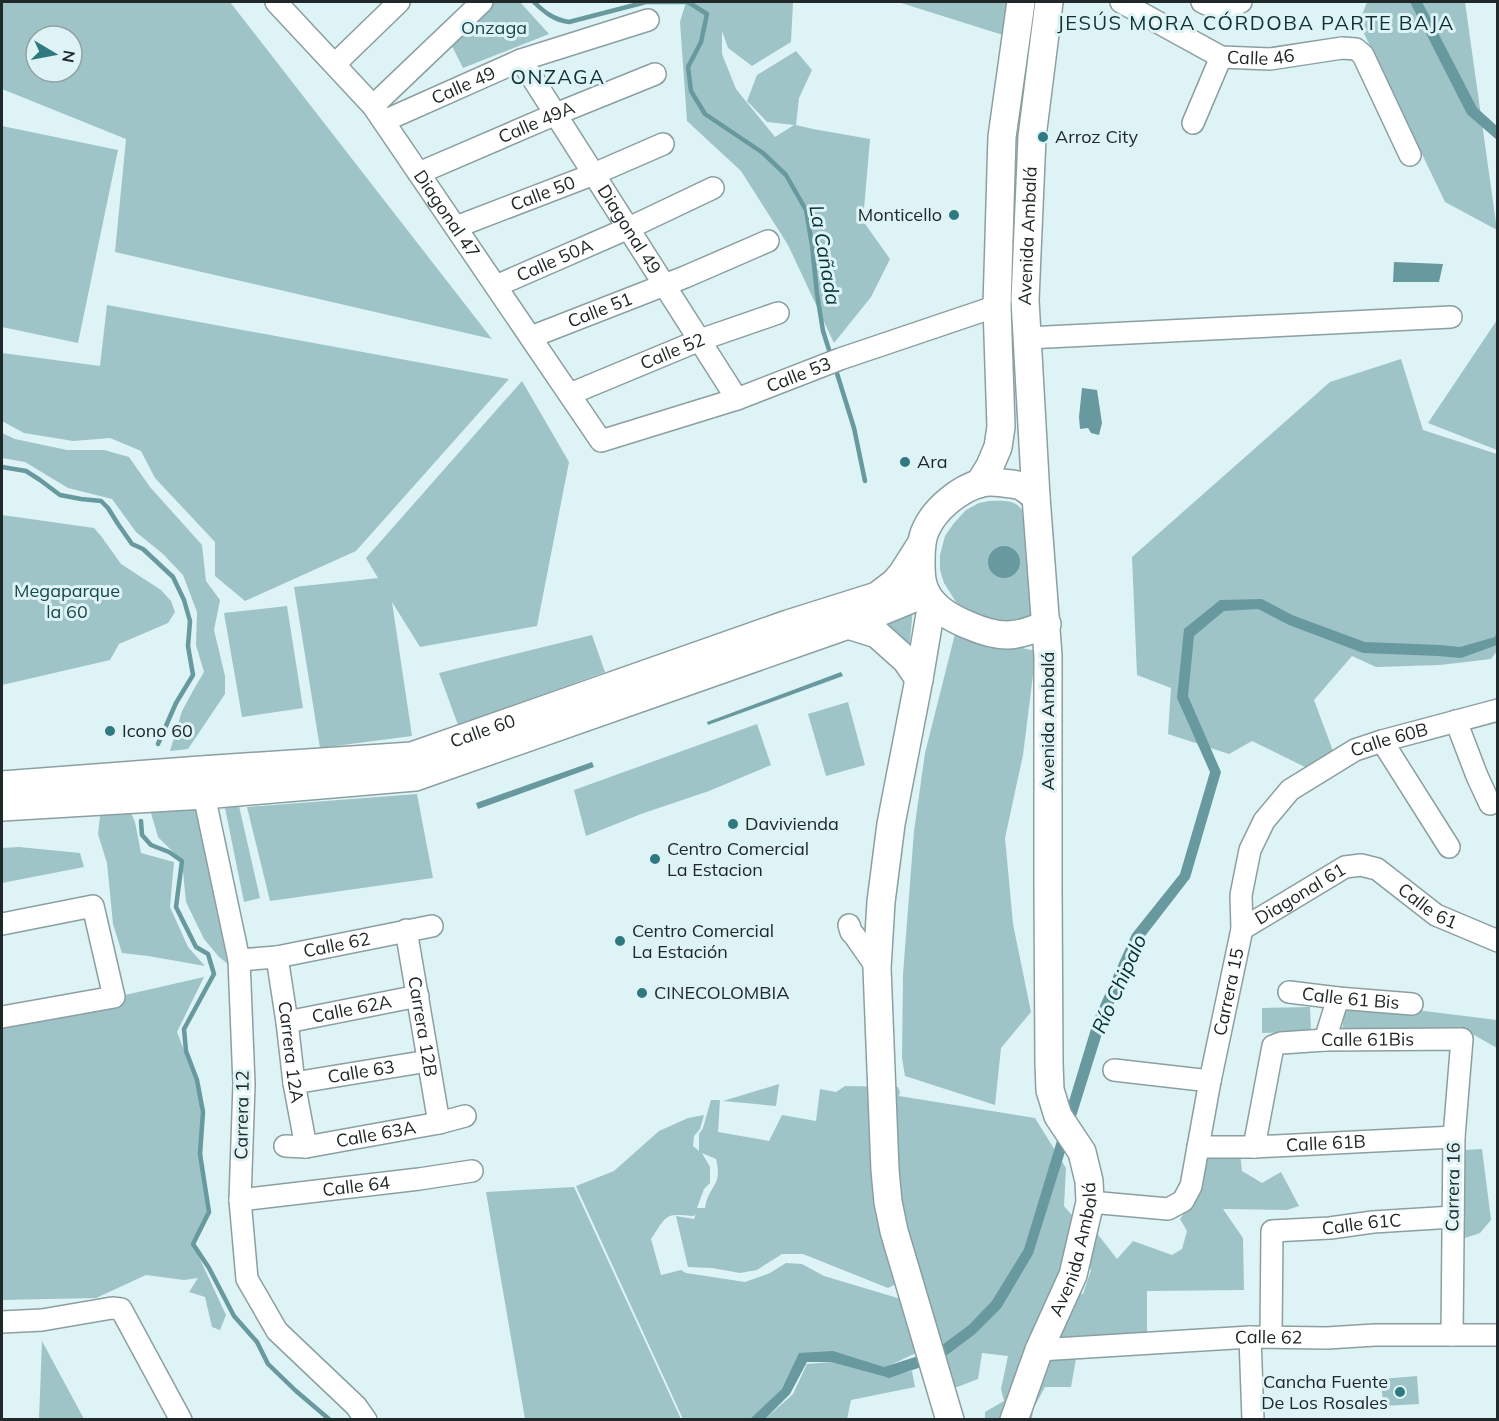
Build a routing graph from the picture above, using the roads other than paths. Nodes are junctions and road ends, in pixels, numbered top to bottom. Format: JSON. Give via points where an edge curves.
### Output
{"nodes":[{"id":1,"x":399,"y":2,"type":"edge"},
{"id":2,"x":482,"y":2,"type":"edge"},
{"id":3,"x":1021,"y":2,"type":"edge"},
{"id":4,"x":1048,"y":2,"type":"edge"},
{"id":5,"x":1121,"y":2,"type":"edge"},
{"id":6,"x":1202,"y":2,"type":"edge"},
{"id":7,"x":1241,"y":2,"type":"edge"},
{"id":8,"x":287,"y":5,"type":"edge"},
{"id":9,"x":648,"y":20,"type":"dead end"},
{"id":10,"x":1221,"y":57,"type":"junction"},
{"id":11,"x":521,"y":60,"type":"junction"},
{"id":12,"x":335,"y":64,"type":"junction"},
{"id":13,"x":655,"y":74,"type":"dead end"},
{"id":14,"x":378,"y":113,"type":"junction"},
{"id":15,"x":556,"y":114,"type":"junction"},
{"id":16,"x":1193,"y":123,"type":"dead end"},
{"id":17,"x":663,"y":144,"type":"dead end"},
{"id":18,"x":1410,"y":155,"type":"dead end"},
{"id":19,"x":419,"y":173,"type":"junction"},
{"id":20,"x":594,"y":174,"type":"junction"},
{"id":21,"x":713,"y":188,"type":"dead end"},
{"id":22,"x":456,"y":227,"type":"junction"},
{"id":23,"x":628,"y":228,"type":"junction"},
{"id":24,"x":768,"y":241,"type":"dead end"},
{"id":25,"x":665,"y":285,"type":"junction"},
{"id":26,"x":496,"y":286,"type":"junction"},
{"id":27,"x":997,"y":306,"type":"junction"},
{"id":28,"x":778,"y":314,"type":"dead end"},
{"id":29,"x":1450,"y":317,"type":"dead end"},
{"id":30,"x":531,"y":337,"type":"junction"},
{"id":31,"x":1027,"y":338,"type":"junction"},
{"id":32,"x":700,"y":340,"type":"junction"},
{"id":33,"x":570,"y":394,"type":"junction"},
{"id":34,"x":737,"y":399,"type":"junction"},
{"id":35,"x":601,"y":441,"type":"joint"},
{"id":36,"x":979,"y":484,"type":"junction"},
{"id":37,"x":1036,"y":497,"type":"junction"},
{"id":38,"x":921,"y":544,"type":"junction"},
{"id":39,"x":929,"y":598,"type":"junction"},
{"id":40,"x":1047,"y":624,"type":"junction"},
{"id":41,"x":848,"y":625,"type":"junction"},
{"id":42,"x":919,"y":679,"type":"junction"},
{"id":43,"x":1497,"y":710,"type":"edge"},
{"id":44,"x":1456,"y":721,"type":"junction"},
{"id":45,"x":1382,"y":741,"type":"junction"},
{"id":46,"x":203,"y":783,"type":"junction"},
{"id":47,"x":2,"y":785,"type":"edge"},
{"id":48,"x":1290,"y":790,"type":"joint"},
{"id":49,"x":1490,"y":804,"type":"dead end"},
{"id":50,"x":2,"y":807,"type":"edge"},
{"id":51,"x":1449,"y":847,"type":"dead end"},
{"id":52,"x":1361,"y":865,"type":"joint"},
{"id":53,"x":2,"y":924,"type":"edge"},
{"id":54,"x":849,"y":925,"type":"dead end"},
{"id":55,"x":432,"y":926,"type":"dead end"},
{"id":56,"x":1242,"y":929,"type":"junction"},
{"id":57,"x":406,"y":930,"type":"junction"},
{"id":58,"x":1497,"y":941,"type":"edge"},
{"id":59,"x":277,"y":957,"type":"junction"},
{"id":60,"x":239,"y":960,"type":"junction"},
{"id":61,"x":877,"y":968,"type":"junction"},
{"id":62,"x":1289,"y":992,"type":"dead end"},
{"id":63,"x":418,"y":996,"type":"junction"},
{"id":64,"x":1338,"y":998,"type":"junction"},
{"id":65,"x":1412,"y":1004,"type":"dead end"},
{"id":66,"x":2,"y":1017,"type":"edge"},
{"id":67,"x":287,"y":1022,"type":"junction"},
{"id":68,"x":1462,"y":1039,"type":"joint"},
{"id":69,"x":1325,"y":1040,"type":"junction"},
{"id":70,"x":428,"y":1061,"type":"junction"},
{"id":71,"x":1114,"y":1070,"type":"dead end"},
{"id":72,"x":1210,"y":1081,"type":"junction"},
{"id":73,"x":294,"y":1083,"type":"junction"},
{"id":74,"x":465,"y":1116,"type":"dead end"},
{"id":75,"x":439,"y":1123,"type":"junction"},
{"id":76,"x":1454,"y":1137,"type":"junction"},
{"id":77,"x":296,"y":1147,"type":"joint"},
{"id":78,"x":1198,"y":1147,"type":"junction"},
{"id":79,"x":1254,"y":1147,"type":"junction"},
{"id":80,"x":472,"y":1171,"type":"dead end"},
{"id":81,"x":1090,"y":1191,"type":"junction"},
{"id":82,"x":240,"y":1200,"type":"junction"},
{"id":83,"x":1453,"y":1217,"type":"junction"},
{"id":84,"x":2,"y":1322,"type":"edge"},
{"id":85,"x":1452,"y":1335,"type":"junction"},
{"id":86,"x":1497,"y":1335,"type":"edge"},
{"id":87,"x":1271,"y":1336,"type":"junction"},
{"id":88,"x":1250,"y":1337,"type":"junction"},
{"id":89,"x":1039,"y":1350,"type":"junction"},
{"id":90,"x":181,"y":1419,"type":"edge"},
{"id":91,"x":366,"y":1419,"type":"edge"},
{"id":92,"x":950,"y":1419,"type":"edge"},
{"id":93,"x":1014,"y":1419,"type":"edge"},
{"id":94,"x":1253,"y":1419,"type":"edge"}],
"edges":[{"from":1,"to":12,"type":"street"},
{"from":2,"to":14,"type":"street"},
{"from":3,"to":27,"type":"main road","name":"Avenida Ambalá","via":[[1002,137]]},
{"from":4,"to":31,"type":"main road","name":"Avenida Ambalá","via":[[1032,137],[1024,300]]},
{"from":5,"to":10,"type":"street","name":"Calle 46"},
{"from":6,"to":7,"type":"street","via":[[1224,8]]},
{"from":8,"to":12,"type":"street","name":"Diagonal 47"},
{"from":9,"to":11,"type":"street","name":"Calle 49"},
{"from":10,"to":16,"type":"street"},
{"from":10,"to":18,"type":"street","name":"Calle 46","via":[[1270,59],[1356,49],[1363,56]]},
{"from":11,"to":14,"type":"street","name":"Calle 49"},
{"from":11,"to":15,"type":"street","name":"Diagonal 49"},
{"from":12,"to":14,"type":"street","name":"Diagonal 47"},
{"from":13,"to":15,"type":"street","name":"Calle 49A"},
{"from":14,"to":19,"type":"street","name":"Diagonal 47"},
{"from":15,"to":19,"type":"street","name":"Calle 49A"},
{"from":15,"to":20,"type":"street","name":"Diagonal 49"},
{"from":17,"to":20,"type":"street","name":"Calle 50"},
{"from":19,"to":22,"type":"street","name":"Diagonal 47"},
{"from":20,"to":22,"type":"street","name":"Calle 50"},
{"from":20,"to":23,"type":"street","name":"Diagonal 49"},
{"from":21,"to":23,"type":"street","name":"Calle 50A"},
{"from":22,"to":26,"type":"street","name":"Diagonal 47"},
{"from":23,"to":25,"type":"street","name":"Diagonal 49"},
{"from":23,"to":26,"type":"street","name":"Calle 50A"},
{"from":24,"to":25,"type":"street","name":"Calle 51"},
{"from":25,"to":30,"type":"street","name":"Calle 51"},
{"from":25,"to":32,"type":"street","name":"Diagonal 49"},
{"from":26,"to":30,"type":"street","name":"Diagonal 47"},
{"from":27,"to":34,"type":"street","name":"Calle 53","via":[[834,361]]},
{"from":27,"to":36,"type":"main road","name":"Avenida Ambalá","via":[[1001,427],[998,447]]},
{"from":28,"to":32,"type":"street","name":"Calle 52"},
{"from":29,"to":31,"type":"street"},
{"from":30,"to":33,"type":"street","name":"Diagonal 47"},
{"from":31,"to":37,"type":"main road","name":"Avenida Ambalá"},
{"from":32,"to":33,"type":"street","name":"Calle 52"},
{"from":32,"to":34,"type":"street","name":"Diagonal 49"},
{"from":33,"to":35,"type":"street","name":"Diagonal 47"},
{"from":34,"to":35,"type":"street","name":"Calle 53"},
{"from":36,"to":37,"type":"main road","via":[[1020,485]]},
{"from":36,"to":38,"type":"main road","via":[[947,502],[926,529]]},
{"from":37,"to":40,"type":"main road","name":"Avenida Ambalá"},
{"from":38,"to":39,"type":"main road","via":[[921,576]]},
{"from":38,"to":46,"type":"main road","name":"Calle 60","via":[[902,574],[877,596],[438,748],[412,756]]},
{"from":39,"to":40,"type":"main road","via":[[941,611],[991,633],[1016,635]]},
{"from":39,"to":41,"type":"main road","name":"Calle 60"},
{"from":39,"to":42,"type":"main road"},
{"from":40,"to":81,"type":"main road","name":"Avenida Ambalá","via":[[1050,1090],[1058,1116],[1082,1152]]},
{"from":41,"to":42,"type":"main road","via":[[877,634],[906,660]]},
{"from":41,"to":46,"type":"main road","name":"Calle 60","via":[[415,777]]},
{"from":42,"to":61,"type":"main road","via":[[891,824]]},
{"from":43,"to":44,"type":"street","name":"Calle 60B"},
{"from":44,"to":45,"type":"street","name":"Calle 60B"},
{"from":44,"to":49,"type":"street"},
{"from":45,"to":48,"type":"street","name":"Calle 60B","via":[[1355,750]]},
{"from":45,"to":51,"type":"street"},
{"from":46,"to":47,"type":"main road","name":"Calle 60"},
{"from":46,"to":50,"type":"main road","name":"Calle 60"},
{"from":46,"to":60,"type":"street","name":"Carrera 12"},
{"from":48,"to":56,"type":"street","name":"Carrera 15","via":[[1264,821],[1250,850],[1240,895]]},
{"from":52,"to":56,"type":"street","name":"Diagonal 61","via":[[1345,867]]},
{"from":52,"to":58,"type":"street","name":"Calle 61","via":[[1377,869],[1441,918]]},
{"from":53,"to":66,"type":"street","via":[[93,906],[114,997]]},
{"from":54,"to":61,"type":"street"},
{"from":55,"to":57,"type":"street","name":"Calle 62"},
{"from":56,"to":72,"type":"street","name":"Carrera 15"},
{"from":57,"to":59,"type":"street","name":"Calle 62"},
{"from":57,"to":63,"type":"street","name":"Carrera 12B"},
{"from":59,"to":60,"type":"street","name":"Calle 62"},
{"from":59,"to":67,"type":"street","name":"Carrera 12A"},
{"from":60,"to":82,"type":"street","name":"Carrera 12","via":[[244,1084]]},
{"from":61,"to":92,"type":"main road","via":[[888,1202]]},
{"from":62,"to":64,"type":"street","name":"Calle 61 Bis"},
{"from":63,"to":67,"type":"street","name":"Calle 62A"},
{"from":63,"to":70,"type":"street","name":"Carrera 12B"},
{"from":64,"to":65,"type":"street","name":"Calle 61 Bis"},
{"from":64,"to":69,"type":"street"},
{"from":67,"to":73,"type":"street","name":"Carrera 12A"},
{"from":68,"to":69,"type":"street","name":"Calle 61Bis"},
{"from":68,"to":76,"type":"street","name":"Carrera 16"},
{"from":69,"to":79,"type":"street","name":"Calle 61Bis","via":[[1273,1046]]},
{"from":70,"to":73,"type":"street","name":"Calle 63"},
{"from":70,"to":75,"type":"street","name":"Carrera 12B"},
{"from":71,"to":72,"type":"street"},
{"from":72,"to":78,"type":"street","name":"Carrera 15"},
{"from":73,"to":77,"type":"street","name":"Carrera 12A"},
{"from":74,"to":75,"type":"street","name":"Calle 63A"},
{"from":75,"to":77,"type":"street","name":"Calle 63A"},
{"from":76,"to":79,"type":"street","name":"Calle 61B"},
{"from":76,"to":83,"type":"street","name":"Carrera 16"},
{"from":78,"to":79,"type":"street","name":"Calle 61B"},
{"from":78,"to":81,"type":"street","name":"Carrera 15","via":[[1191,1186],[1183,1201],[1168,1209]]},
{"from":80,"to":82,"type":"street","name":"Calle 64"},
{"from":81,"to":89,"type":"main road","name":"Avenida Ambalá","via":[[1073,1275]]},
{"from":82,"to":91,"type":"street","name":"Carrera 12","via":[[247,1279],[272,1323]]},
{"from":83,"to":85,"type":"street","name":"Carrera 16"},
{"from":83,"to":87,"type":"street","name":"Calle 61C","via":[[1272,1232]]},
{"from":84,"to":90,"type":"street","via":[[121,1309]]},
{"from":85,"to":86,"type":"street","name":"Calle 62"},
{"from":85,"to":87,"type":"street","name":"Calle 62"},
{"from":87,"to":88,"type":"street","name":"Calle 62"},
{"from":88,"to":89,"type":"street","name":"Calle 62"},
{"from":88,"to":94,"type":"street"},
{"from":89,"to":93,"type":"main road","name":"Avenida Ambalá"}]}
